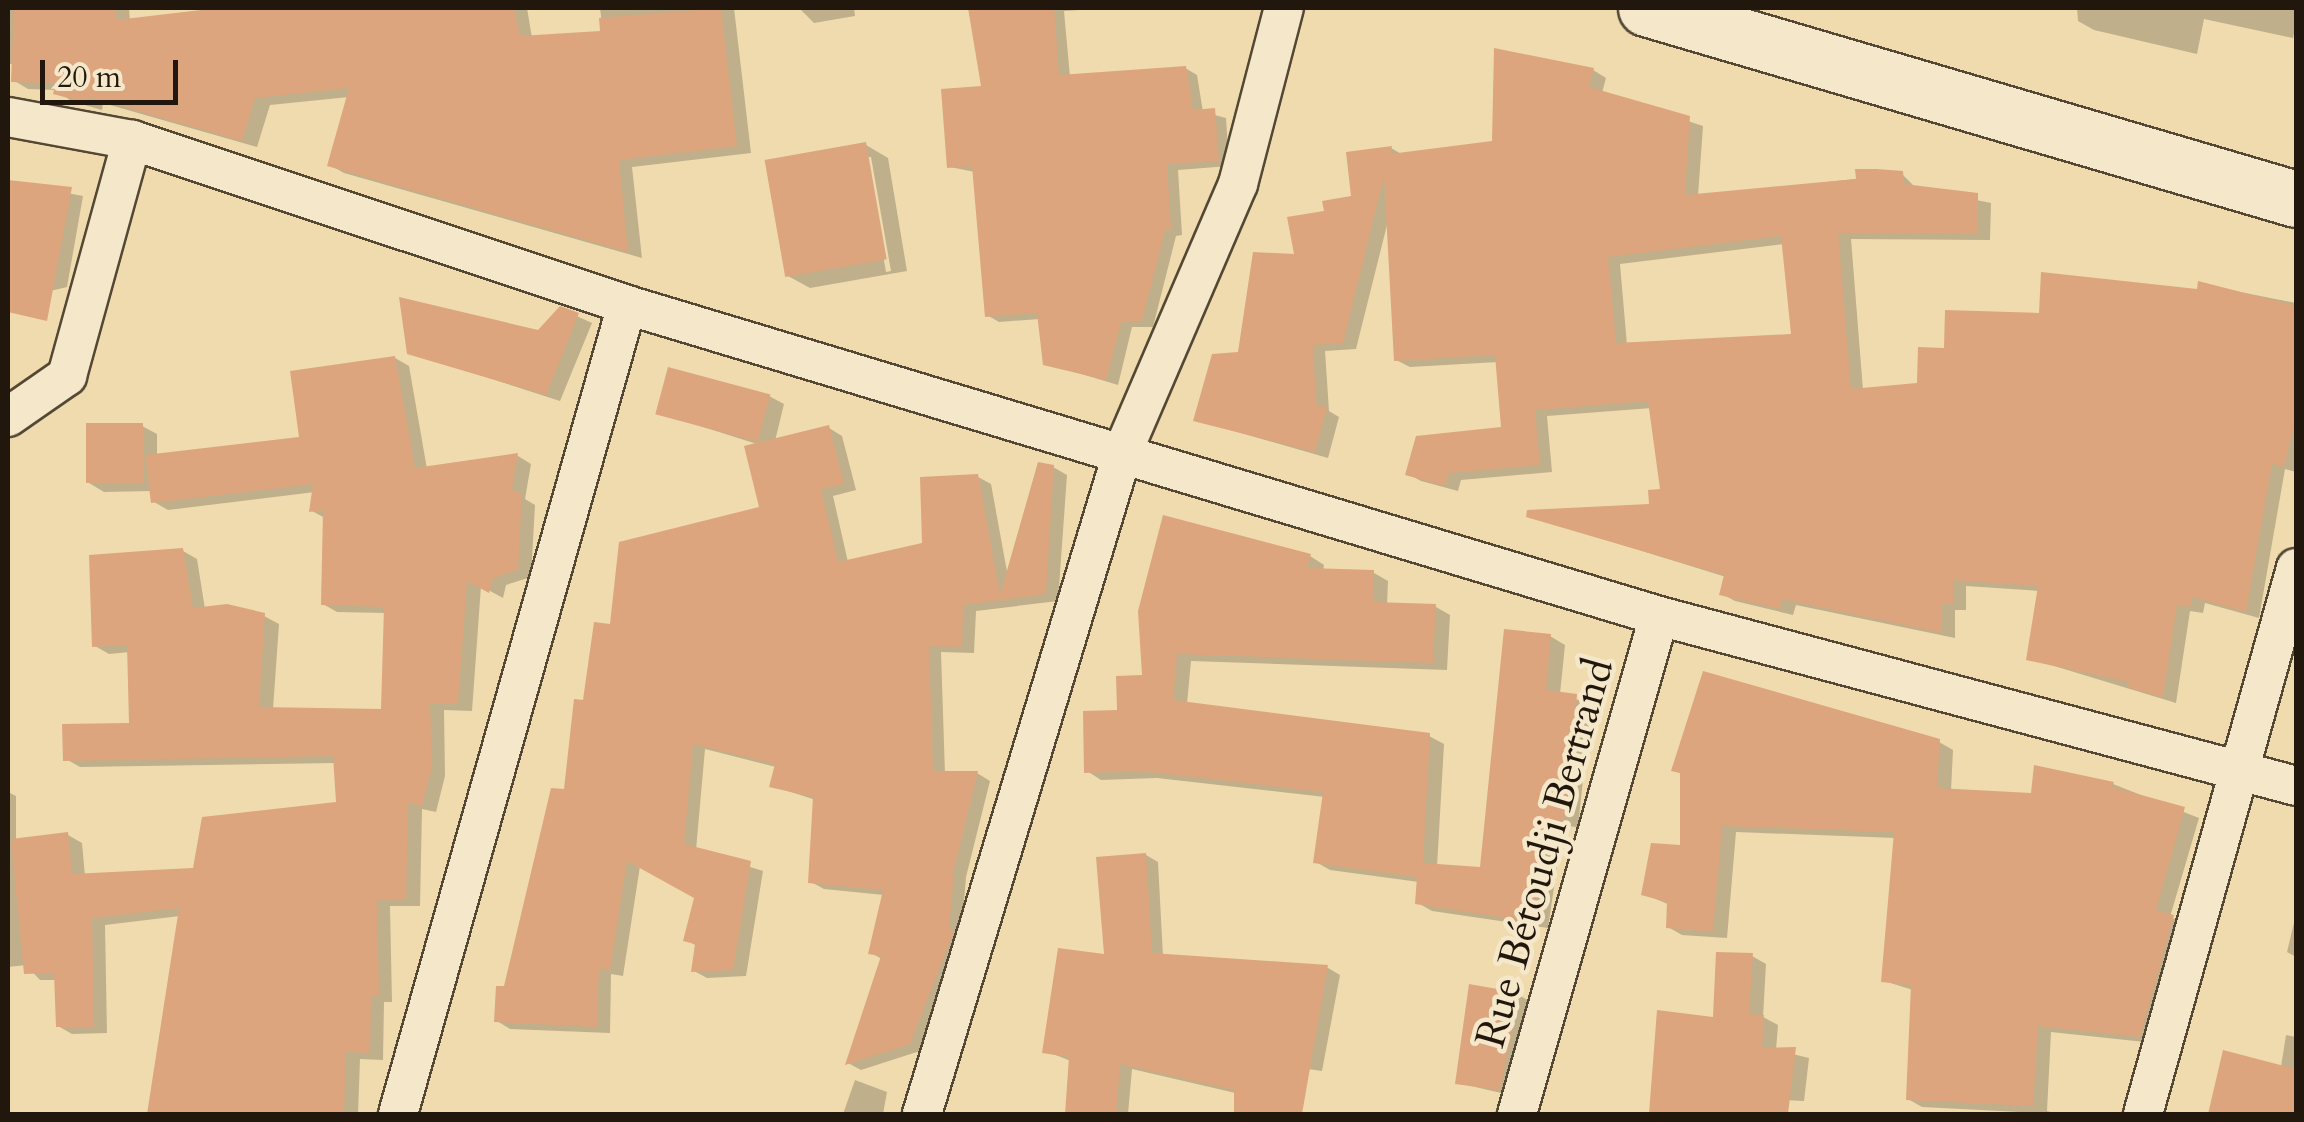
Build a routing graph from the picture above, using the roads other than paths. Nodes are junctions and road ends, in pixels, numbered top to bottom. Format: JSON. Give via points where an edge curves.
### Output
{"nodes":[{"id":1,"x":1284,"y":8,"type":"edge"},
{"id":2,"x":1646,"y":8,"type":"edge"},
{"id":3,"x":8,"y":117,"type":"edge"},
{"id":4,"x":132,"y":140,"type":"junction"},
{"id":5,"x":2296,"y":199,"type":"edge"},
{"id":6,"x":628,"y":305,"type":"junction"},
{"id":7,"x":8,"y":418,"type":"edge"},
{"id":8,"x":1123,"y":451,"type":"junction"},
{"id":9,"x":2296,"y":568,"type":"edge"},
{"id":10,"x":1659,"y":616,"type":"junction"},
{"id":11,"x":2240,"y":769,"type":"junction"},
{"id":12,"x":2296,"y":786,"type":"edge"},
{"id":13,"x":398,"y":1114,"type":"edge"},
{"id":14,"x":922,"y":1114,"type":"edge"},
{"id":15,"x":1517,"y":1114,"type":"edge"},
{"id":16,"x":2144,"y":1114,"type":"edge"}],
"edges":[{"from":1,"to":8,"type":"street","via":[[1238,184]]},
{"from":2,"to":5,"type":"street"},
{"from":3,"to":4,"type":"street"},
{"from":4,"to":6,"type":"street"},
{"from":4,"to":7,"type":"street","via":[[68,376]]},
{"from":6,"to":8,"type":"street"},
{"from":6,"to":13,"type":"street"},
{"from":8,"to":10,"type":"street"},
{"from":8,"to":14,"type":"street"},
{"from":9,"to":11,"type":"street"},
{"from":10,"to":11,"type":"street"},
{"from":10,"to":15,"type":"street","name":"Rue Bétoudji Bertrand"},
{"from":11,"to":12,"type":"street"},
{"from":11,"to":16,"type":"street"}]}
